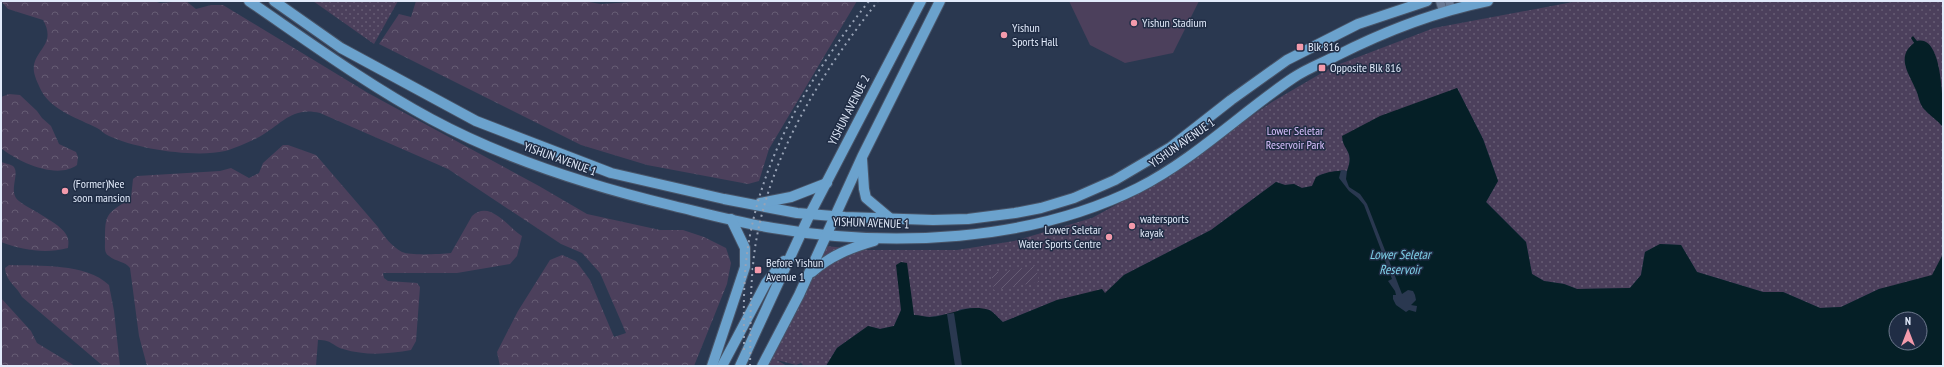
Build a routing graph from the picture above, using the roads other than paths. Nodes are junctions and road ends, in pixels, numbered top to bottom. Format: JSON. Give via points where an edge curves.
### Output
{"nodes":[{"id":1,"x":249,"y":1,"type":"edge"},
{"id":2,"x":274,"y":1,"type":"edge"},
{"id":3,"x":922,"y":1,"type":"edge"},
{"id":4,"x":940,"y":1,"type":"edge"},
{"id":5,"x":1427,"y":1,"type":"edge"},
{"id":6,"x":1440,"y":1,"type":"edge"},
{"id":7,"x":1488,"y":1,"type":"edge"},
{"id":8,"x":1448,"y":7,"type":"edge"},
{"id":9,"x":862,"y":157,"type":"junction"},
{"id":10,"x":827,"y":183,"type":"junction"},
{"id":11,"x":756,"y":204,"type":"junction"},
{"id":12,"x":810,"y":214,"type":"junction"},
{"id":13,"x":834,"y":216,"type":"junction"},
{"id":14,"x":985,"y":216,"type":"junction"},
{"id":15,"x":891,"y":219,"type":"junction"},
{"id":16,"x":731,"y":220,"type":"junction"},
{"id":17,"x":998,"y":231,"type":"junction"},
{"id":18,"x":801,"y":232,"type":"junction"},
{"id":19,"x":827,"y":235,"type":"junction"},
{"id":20,"x":881,"y":239,"type":"junction"},
{"id":21,"x":792,"y":250,"type":"junction"},
{"id":22,"x":810,"y":273,"type":"junction"},
{"id":23,"x":712,"y":366,"type":"edge"},
{"id":24,"x":722,"y":366,"type":"edge"},
{"id":25,"x":740,"y":366,"type":"edge"},
{"id":26,"x":762,"y":366,"type":"edge"}],
"edges":[{"from":1,"to":16,"type":"main road","name":"YISHUN AVENUE 1","via":[[356,75],[432,120],[487,145],[558,174],[608,190]]},
{"from":2,"to":11,"type":"main road","name":"YISHUN AVENUE 1","via":[[341,48],[476,121],[611,173]]},
{"from":3,"to":10,"type":"main road","name":"YISHUN AVENUE 2"},
{"from":4,"to":9,"type":"main road"},
{"from":5,"to":14,"type":"main road","name":"YISHUN AVENUE 1","via":[[1358,24],[1287,60],[1171,147],[1115,180],[1074,198],[1041,208]]},
{"from":6,"to":8,"type":"street"},
{"from":7,"to":8,"type":"main road","name":"YISHUN AVENUE 1"},
{"from":8,"to":17,"type":"main road","name":"YISHUN AVENUE 1","via":[[1366,41],[1295,76],[1174,166],[1140,187],[1063,218]]},
{"from":9,"to":13,"type":"main road"},
{"from":9,"to":15,"type":"main road","via":[[866,198]]},
{"from":10,"to":11,"type":"main road","via":[[791,196]]},
{"from":10,"to":12,"type":"main road","name":"YISHUN AVENUE 2"},
{"from":11,"to":12,"type":"main road","name":"YISHUN AVENUE 1"},
{"from":12,"to":13,"type":"main road","name":"YISHUN AVENUE 1"},
{"from":12,"to":18,"type":"main road","name":"YISHUN AVENUE 2"},
{"from":13,"to":15,"type":"main road","name":"YISHUN AVENUE 1"},
{"from":13,"to":19,"type":"main road"},
{"from":14,"to":15,"type":"main road","name":"YISHUN AVENUE 1","via":[[933,220]]},
{"from":14,"to":17,"type":"main road","via":[[978,221],[978,228]]},
{"from":16,"to":18,"type":"main road","name":"YISHUN AVENUE 1"},
{"from":16,"to":23,"type":"main road","via":[[745,248],[745,267]]},
{"from":17,"to":20,"type":"main road","name":"YISHUN AVENUE 1"},
{"from":18,"to":19,"type":"main road","name":"YISHUN AVENUE 1"},
{"from":18,"to":21,"type":"main road","name":"YISHUN AVENUE 2"},
{"from":19,"to":20,"type":"main road","name":"YISHUN AVENUE 1"},
{"from":19,"to":22,"type":"main road"},
{"from":20,"to":22,"type":"main road","via":[[845,251],[825,261]]},
{"from":21,"to":24,"type":"main road","via":[[766,283]]},
{"from":21,"to":25,"type":"main road"},
{"from":22,"to":26,"type":"main road"}]}
